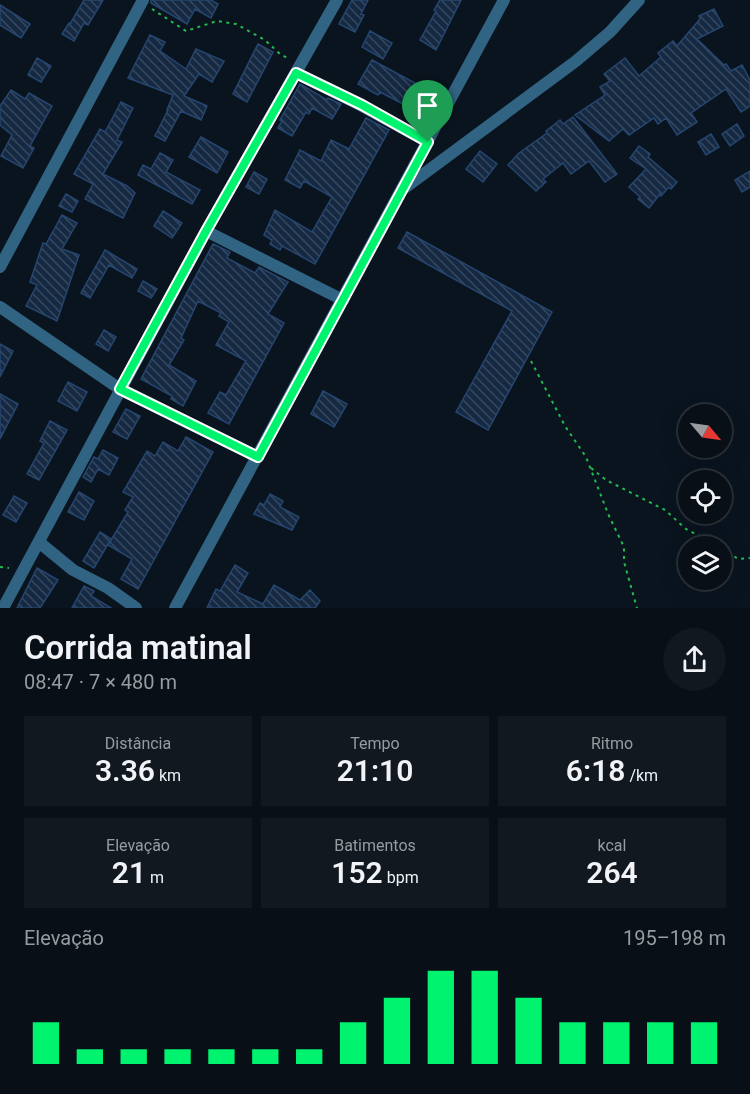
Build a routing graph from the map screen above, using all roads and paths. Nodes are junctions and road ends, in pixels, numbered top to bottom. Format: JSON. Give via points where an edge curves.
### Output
{"nodes":[{"id":1,"x":337,"y":0,"type":"edge"},
{"id":2,"x":504,"y":0,"type":"edge"},
{"id":3,"x":639,"y":0,"type":"edge"},
{"id":4,"x":143,"y":1,"type":"edge"},
{"id":5,"x":298,"y":69,"type":"junction"},
{"id":6,"x":428,"y":142,"type":"junction"},
{"id":7,"x":403,"y":190,"type":"junction"},
{"id":8,"x":206,"y":231,"type":"junction"},
{"id":9,"x":0,"y":267,"type":"edge"},
{"id":10,"x":343,"y":300,"type":"junction"},
{"id":11,"x":0,"y":307,"type":"edge"},
{"id":12,"x":531,"y":361,"type":"dead end"},
{"id":13,"x":120,"y":389,"type":"junction"},
{"id":14,"x":258,"y":457,"type":"junction"},
{"id":15,"x":590,"y":466,"type":"junction"},
{"id":16,"x":699,"y":536,"type":"edge"},
{"id":17,"x":39,"y":543,"type":"junction"},
{"id":18,"x":732,"y":555,"type":"edge"},
{"id":19,"x":750,"y":558,"type":"edge"},
{"id":20,"x":3,"y":608,"type":"edge"},
{"id":21,"x":136,"y":608,"type":"edge"},
{"id":22,"x":175,"y":608,"type":"edge"},
{"id":23,"x":637,"y":608,"type":"edge"}],
"edges":[{"from":1,"to":5,"type":"street"},
{"from":2,"to":6,"type":"street"},
{"from":3,"to":7,"type":"street","via":[[576,62]]},
{"from":4,"to":5,"type":"path","via":[[186,31],[217,21],[236,24],[265,40]]},
{"from":4,"to":9,"type":"street"},
{"from":5,"to":6,"type":"street"},
{"from":5,"to":8,"type":"street"},
{"from":6,"to":7,"type":"street"},
{"from":7,"to":10,"type":"street"},
{"from":8,"to":10,"type":"street"},
{"from":8,"to":13,"type":"street"},
{"from":10,"to":14,"type":"street"},
{"from":11,"to":13,"type":"street"},
{"from":12,"to":15,"type":"path"},
{"from":13,"to":14,"type":"street"},
{"from":13,"to":17,"type":"street"},
{"from":14,"to":22,"type":"street"},
{"from":15,"to":16,"type":"path","via":[[606,480],[665,510]]},
{"from":15,"to":23,"type":"path","via":[[624,547],[624,562]]},
{"from":17,"to":20,"type":"street"},
{"from":17,"to":21,"type":"street","via":[[67,566]]},
{"from":18,"to":19,"type":"path"}]}
